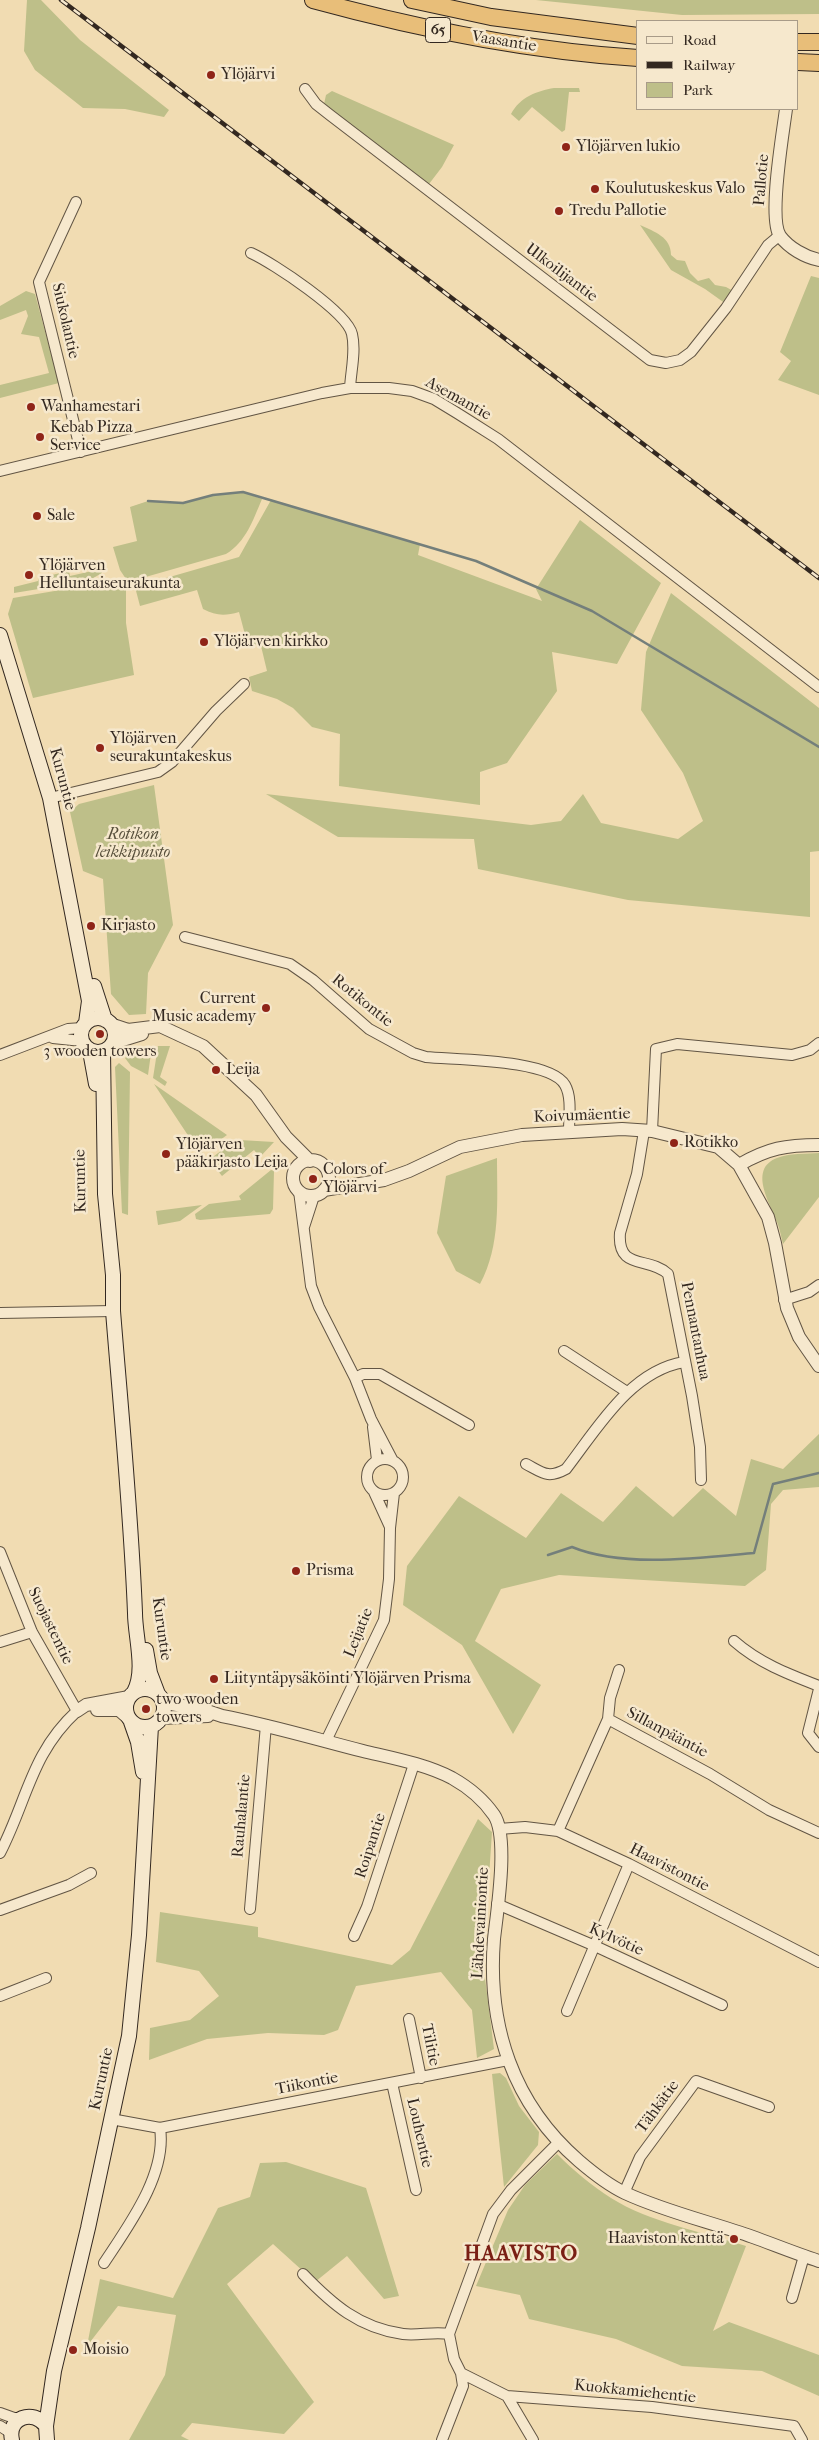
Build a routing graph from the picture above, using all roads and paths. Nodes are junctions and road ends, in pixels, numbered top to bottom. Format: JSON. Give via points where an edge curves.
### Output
{"nodes":[{"id":1,"x":313,"y":0,"type":"edge"},
{"id":2,"x":412,"y":0,"type":"edge"},
{"id":3,"x":636,"y":36,"type":"edge"},
{"id":4,"x":799,"y":42,"type":"edge"},
{"id":5,"x":819,"y":42,"type":"edge"},
{"id":6,"x":636,"y":58,"type":"edge"},
{"id":7,"x":799,"y":62,"type":"edge"},
{"id":8,"x":819,"y":62,"type":"edge"},
{"id":9,"x":305,"y":89,"type":"dead end"},
{"id":10,"x":786,"y":110,"type":"edge"},
{"id":11,"x":76,"y":202,"type":"dead end"},
{"id":12,"x":780,"y":236,"type":"junction"},
{"id":13,"x":251,"y":253,"type":"dead end"},
{"id":14,"x":819,"y":260,"type":"edge"},
{"id":15,"x":350,"y":388,"type":"junction"},
{"id":16,"x":81,"y":452,"type":"junction"},
{"id":17,"x":2,"y":472,"type":"edge"},
{"id":18,"x":0,"y":635,"type":"edge"},
{"id":19,"x":244,"y":684,"type":"dead end"},
{"id":20,"x":819,"y":688,"type":"edge"},
{"id":21,"x":50,"y":798,"type":"junction"},
{"id":22,"x":78,"y":935,"type":"junction"},
{"id":23,"x":185,"y":937,"type":"dead end"},
{"id":24,"x":108,"y":1022,"type":"junction"},
{"id":25,"x":179,"y":1034,"type":"junction"},
{"id":26,"x":93,"y":1040,"type":"junction"},
{"id":27,"x":819,"y":1043,"type":"edge"},
{"id":28,"x":0,"y":1055,"type":"edge"},
{"id":29,"x":568,"y":1130,"type":"junction"},
{"id":30,"x":648,"y":1131,"type":"junction"},
{"id":31,"x":286,"y":1137,"type":"junction"},
{"id":32,"x":819,"y":1145,"type":"edge"},
{"id":33,"x":310,"y":1161,"type":"junction"},
{"id":34,"x":739,"y":1165,"type":"junction"},
{"id":35,"x":297,"y":1167,"type":"junction"},
{"id":36,"x":328,"y":1176,"type":"junction"},
{"id":37,"x":356,"y":1184,"type":"junction"},
{"id":38,"x":298,"y":1191,"type":"junction"},
{"id":39,"x":319,"y":1193,"type":"junction"},
{"id":40,"x":303,"y":1230,"type":"junction"},
{"id":41,"x":819,"y":1285,"type":"edge"},
{"id":42,"x":784,"y":1300,"type":"junction"},
{"id":43,"x":113,"y":1311,"type":"junction"},
{"id":44,"x":0,"y":1313,"type":"edge"},
{"id":45,"x":564,"y":1351,"type":"dead end"},
{"id":46,"x":684,"y":1362,"type":"junction"},
{"id":47,"x":819,"y":1366,"type":"edge"},
{"id":48,"x":355,"y":1378,"type":"junction"},
{"id":49,"x":627,"y":1392,"type":"junction"},
{"id":50,"x":371,"y":1419,"type":"junction"},
{"id":51,"x":469,"y":1425,"type":"dead end"},
{"id":52,"x":392,"y":1459,"type":"junction"},
{"id":53,"x":377,"y":1460,"type":"junction"},
{"id":54,"x":526,"y":1464,"type":"dead end"},
{"id":55,"x":701,"y":1480,"type":"dead end"},
{"id":56,"x":374,"y":1492,"type":"junction"},
{"id":57,"x":394,"y":1492,"type":"junction"},
{"id":58,"x":390,"y":1528,"type":"junction"},
{"id":59,"x":0,"y":1552,"type":"edge"},
{"id":60,"x":134,"y":1567,"type":"junction"},
{"id":61,"x":32,"y":1632,"type":"junction"},
{"id":62,"x":734,"y":1641,"type":"dead end"},
{"id":63,"x":0,"y":1642,"type":"edge"},
{"id":64,"x":619,"y":1670,"type":"dead end"},
{"id":65,"x":819,"y":1687,"type":"edge"},
{"id":66,"x":131,"y":1694,"type":"junction"},
{"id":67,"x":159,"y":1696,"type":"junction"},
{"id":68,"x":77,"y":1711,"type":"junction"},
{"id":69,"x":222,"y":1716,"type":"junction"},
{"id":70,"x":129,"y":1719,"type":"junction"},
{"id":71,"x":608,"y":1719,"type":"junction"},
{"id":72,"x":156,"y":1722,"type":"junction"},
{"id":73,"x":266,"y":1725,"type":"junction"},
{"id":74,"x":326,"y":1742,"type":"junction"},
{"id":75,"x":819,"y":1746,"type":"edge"},
{"id":76,"x":414,"y":1764,"type":"junction"},
{"id":77,"x":146,"y":1790,"type":"junction"},
{"id":78,"x":499,"y":1829,"type":"junction"},
{"id":79,"x":558,"y":1831,"type":"junction"},
{"id":80,"x":819,"y":1833,"type":"edge"},
{"id":81,"x":0,"y":1853,"type":"edge"},
{"id":82,"x":629,"y":1864,"type":"junction"},
{"id":83,"x":91,"y":1873,"type":"dead end"},
{"id":84,"x":497,"y":1904,"type":"junction"},
{"id":85,"x":250,"y":1909,"type":"dead end"},
{"id":86,"x":0,"y":1910,"type":"edge"},
{"id":87,"x":354,"y":1936,"type":"dead end"},
{"id":88,"x":595,"y":1946,"type":"junction"},
{"id":89,"x":819,"y":1962,"type":"edge"},
{"id":90,"x":46,"y":1978,"type":"dead end"},
{"id":91,"x":0,"y":1996,"type":"edge"},
{"id":92,"x":722,"y":2005,"type":"dead end"},
{"id":93,"x":567,"y":2011,"type":"dead end"},
{"id":94,"x":409,"y":2019,"type":"dead end"},
{"id":95,"x":508,"y":2060,"type":"junction"},
{"id":96,"x":421,"y":2078,"type":"junction"},
{"id":97,"x":392,"y":2083,"type":"junction"},
{"id":98,"x":769,"y":2107,"type":"dead end"},
{"id":99,"x":111,"y":2119,"type":"junction"},
{"id":100,"x":160,"y":2128,"type":"junction"},
{"id":101,"x":558,"y":2143,"type":"junction"},
{"id":102,"x":416,"y":2190,"type":"dead end"},
{"id":103,"x":624,"y":2193,"type":"junction"},
{"id":104,"x":804,"y":2256,"type":"junction"},
{"id":105,"x":819,"y":2261,"type":"edge"},
{"id":106,"x":104,"y":2263,"type":"dead end"},
{"id":107,"x":302,"y":2274,"type":"dead end"},
{"id":108,"x":792,"y":2298,"type":"dead end"},
{"id":109,"x":449,"y":2334,"type":"junction"},
{"id":110,"x":54,"y":2371,"type":"junction"},
{"id":111,"x":461,"y":2373,"type":"junction"},
{"id":112,"x":508,"y":2396,"type":"junction"},
{"id":113,"x":0,"y":2413,"type":"edge"},
{"id":114,"x":25,"y":2417,"type":"junction"},
{"id":115,"x":8,"y":2433,"type":"edge"},
{"id":116,"x":48,"y":2436,"type":"edge"},
{"id":117,"x":442,"y":2440,"type":"edge"},
{"id":118,"x":533,"y":2440,"type":"edge"},
{"id":119,"x":802,"y":2440,"type":"edge"}],
"edges":[{"from":1,"to":6,"type":"highway","name":"Vaasantie","number":"65","via":[[490,40]]},
{"from":2,"to":3,"type":"highway","name":"Vaasantie","number":"65","via":[[501,18]]},
{"from":4,"to":5,"type":"highway"},
{"from":7,"to":8,"type":"highway"},
{"from":9,"to":12,"type":"street","name":"Ulkoilijantie","via":[[330,115],[646,357],[660,363],[680,360],[691,352],[768,245]]},
{"from":10,"to":12,"type":"street","name":"Pallotie","via":[[774,211]]},
{"from":11,"to":16,"type":"street","name":"Siukolantie","via":[[40,282]]},
{"from":12,"to":14,"type":"street","via":[[806,258]]},
{"from":13,"to":15,"type":"street","via":[[347,321],[354,347]]},
{"from":15,"to":16,"type":"street","name":"Asemantie"},
{"from":15,"to":20,"type":"street","name":"Asemantie","via":[[412,391],[434,399],[498,439]]},
{"from":16,"to":17,"type":"street","name":"Asemantie"},
{"from":18,"to":21,"type":"main road","name":"Kuruntie"},
{"from":19,"to":21,"type":"street","via":[[210,717],[172,762],[158,772]]},
{"from":21,"to":22,"type":"main road","name":"Kuruntie"},
{"from":22,"to":24,"type":"main road","name":"Kuruntie"},
{"from":22,"to":26,"type":"main road","name":"Kuruntie"},
{"from":23,"to":29,"type":"street","name":"Rotikontie","via":[[290,964],[369,1029],[413,1053],[426,1057],[524,1065],[554,1075],[567,1087]]},
{"from":24,"to":25,"type":"street","via":[[128,1030],[160,1026]]},
{"from":24,"to":26,"type":"main road","via":[[95,1019]]},
{"from":24,"to":26,"type":"main road","name":"Kuruntie","via":[[115,1033]]},
{"from":25,"to":26,"type":"street","via":[[142,1034]]},
{"from":25,"to":31,"type":"street","via":[[203,1046],[237,1076],[256,1095]]},
{"from":26,"to":28,"type":"street","via":[[68,1029]]},
{"from":26,"to":43,"type":"main road","name":"Kuruntie","via":[[113,1275]]},
{"from":27,"to":30,"type":"street","via":[[810,1050],[792,1055],[676,1044],[656,1049]]},
{"from":29,"to":30,"type":"street","name":"Koivumäentie"},
{"from":29,"to":37,"type":"street","name":"Koivumäentie","via":[[460,1147],[409,1172]]},
{"from":30,"to":34,"type":"street","name":"Koivumäentie","via":[[718,1147]]},
{"from":30,"to":46,"type":"street","name":"Pennantanhua","via":[[619,1243],[622,1253],[628,1258],[663,1269],[668,1274]]},
{"from":31,"to":33,"type":"street"},
{"from":31,"to":35,"type":"street"},
{"from":32,"to":34,"type":"street","via":[[783,1146]]},
{"from":33,"to":35,"type":"street"},
{"from":33,"to":36,"type":"street","via":[[320,1163]]},
{"from":34,"to":42,"type":"street","name":"Koivumäentie","via":[[768,1217]]},
{"from":35,"to":38,"type":"street","via":[[293,1177]]},
{"from":36,"to":37,"type":"street","name":"Koivumäentie"},
{"from":36,"to":39,"type":"street"},
{"from":37,"to":39,"type":"street","name":"Koivumäentie"},
{"from":38,"to":39,"type":"street","via":[[303,1194]]},
{"from":38,"to":40,"type":"street","name":"Leijatie"},
{"from":39,"to":40,"type":"street","name":"Leijatie"},
{"from":40,"to":48,"type":"street","name":"Leijatie","via":[[310,1286]]},
{"from":41,"to":42,"type":"street"},
{"from":42,"to":47,"type":"street","name":"Koivumäentie","via":[[799,1337]]},
{"from":43,"to":44,"type":"street"},
{"from":43,"to":60,"type":"main road","name":"Kuruntie"},
{"from":45,"to":49,"type":"street"},
{"from":46,"to":49,"type":"street","via":[[670,1364]]},
{"from":46,"to":55,"type":"street","name":"Pennantanhua","via":[[700,1447]]},
{"from":48,"to":50,"type":"street","name":"Leijatie"},
{"from":48,"to":51,"type":"street","via":[[371,1373],[386,1376]]},
{"from":49,"to":54,"type":"street","via":[[566,1469],[546,1475]]},
{"from":50,"to":52,"type":"street","name":"Leijatie"},
{"from":50,"to":53,"type":"street","name":"Leijatie"},
{"from":52,"to":53,"type":"street"},
{"from":52,"to":57,"type":"street","name":"Leijatie","via":[[399,1464],[404,1478]]},
{"from":53,"to":56,"type":"street","name":"Leijatie","via":[[367,1471],[366,1479]]},
{"from":56,"to":57,"type":"street","via":[[382,1495]]},
{"from":56,"to":58,"type":"street","name":"Leijatie"},
{"from":57,"to":58,"type":"street","name":"Leijatie"},
{"from":58,"to":74,"type":"street","name":"Leijatie","via":[[384,1620]]},
{"from":59,"to":61,"type":"street","name":"Suojastentie"},
{"from":60,"to":66,"type":"main road","name":"Kuruntie","via":[[134,1615],[140,1674]]},
{"from":60,"to":67,"type":"main road","name":"Kuruntie","via":[[148,1663]]},
{"from":61,"to":63,"type":"street"},
{"from":61,"to":68,"type":"street","name":"Suojastentie"},
{"from":62,"to":65,"type":"street","via":[[773,1668]]},
{"from":64,"to":71,"type":"street","via":[[610,1698]]},
{"from":65,"to":75,"type":"street","via":[[808,1733]]},
{"from":66,"to":67,"type":"main road","via":[[147,1689]]},
{"from":66,"to":68,"type":"street","via":[[86,1705]]},
{"from":66,"to":70,"type":"main road","via":[[125,1707]]},
{"from":67,"to":69,"type":"street","name":"Lähdevainiontie","via":[[171,1704]]},
{"from":67,"to":72,"type":"main road","via":[[164,1707]]},
{"from":68,"to":70,"type":"street","via":[[119,1710]]},
{"from":68,"to":81,"type":"street","via":[[62,1725],[38,1760]]},
{"from":69,"to":72,"type":"street","name":"Lähdevainiontie"},
{"from":69,"to":73,"type":"street","name":"Lähdevainiontie"},
{"from":70,"to":72,"type":"main road","via":[[141,1727]]},
{"from":70,"to":77,"type":"main road","name":"Kuruntie","via":[[138,1742]]},
{"from":71,"to":79,"type":"street","name":"Sillanpääntie"},
{"from":71,"to":80,"type":"street","name":"Sillanpääntie","via":[[769,1810]]},
{"from":72,"to":77,"type":"main road","name":"Kuruntie"},
{"from":73,"to":74,"type":"street","name":"Lähdevainiontie"},
{"from":73,"to":85,"type":"street","name":"Rauhalantie"},
{"from":74,"to":76,"type":"street","name":"Lähdevainiontie"},
{"from":76,"to":78,"type":"street","name":"Lähdevainiontie","via":[[468,1788],[495,1816]]},
{"from":76,"to":87,"type":"street","name":"Roipantie","via":[[367,1907]]},
{"from":77,"to":99,"type":"main road","name":"Kuruntie","via":[[139,1935],[129,2036]]},
{"from":78,"to":79,"type":"street","name":"Haavistontie","via":[[525,1826]]},
{"from":78,"to":84,"type":"street","name":"Lähdevainiontie"},
{"from":79,"to":82,"type":"street","name":"Haavistontie"},
{"from":82,"to":88,"type":"street"},
{"from":82,"to":89,"type":"street","name":"Haavistontie"},
{"from":83,"to":86,"type":"street","via":[[69,1885]]},
{"from":84,"to":88,"type":"street","name":"Kylvötie"},
{"from":84,"to":95,"type":"street","name":"Lähdevainiontie","via":[[492,1981]]},
{"from":88,"to":92,"type":"street","name":"Kylvötie"},
{"from":88,"to":93,"type":"street"},
{"from":90,"to":91,"type":"street"},
{"from":94,"to":96,"type":"street","name":"Tilitie"},
{"from":95,"to":96,"type":"street","name":"Tiikontie"},
{"from":95,"to":101,"type":"street","name":"Lähdevainiontie","via":[[528,2102]]},
{"from":96,"to":97,"type":"street","name":"Tiikontie"},
{"from":97,"to":100,"type":"street","name":"Tiikontie"},
{"from":97,"to":102,"type":"street","name":"Louhentie"},
{"from":98,"to":103,"type":"street","name":"Tähkätie","via":[[696,2081],[640,2157]]},
{"from":99,"to":100,"type":"street","name":"Tiikontie"},
{"from":99,"to":110,"type":"main road","name":"Kuruntie"},
{"from":100,"to":106,"type":"street","via":[[161,2152],[154,2174],[132,2222]]},
{"from":101,"to":103,"type":"street","name":"Lähdevainiontie"},
{"from":101,"to":109,"type":"street","via":[[493,2214]]},
{"from":103,"to":104,"type":"street","name":"Lähdevainiontie"},
{"from":104,"to":105,"type":"street","name":"Lähdevainiontie"},
{"from":104,"to":108,"type":"street"},
{"from":107,"to":109,"type":"street","via":[[352,2318],[404,2334]]},
{"from":109,"to":111,"type":"street","via":[[454,2359]]},
{"from":110,"to":114,"type":"main road","name":"Kuruntie","via":[[36,2412]]},
{"from":110,"to":116,"type":"main road","name":"Kuruntie"},
{"from":111,"to":112,"type":"street","name":"Kuokkamiehentie"},
{"from":111,"to":117,"type":"street","via":[[461,2396]]},
{"from":112,"to":118,"type":"street"},
{"from":112,"to":119,"type":"street","name":"Kuokkamiehentie","via":[[652,2407],[794,2426]]},
{"from":113,"to":114,"type":"street","via":[[14,2418]]},
{"from":114,"to":115,"type":"main road","name":"Kuruntie"},
{"from":114,"to":116,"type":"main road","via":[[39,2419]]}]}
